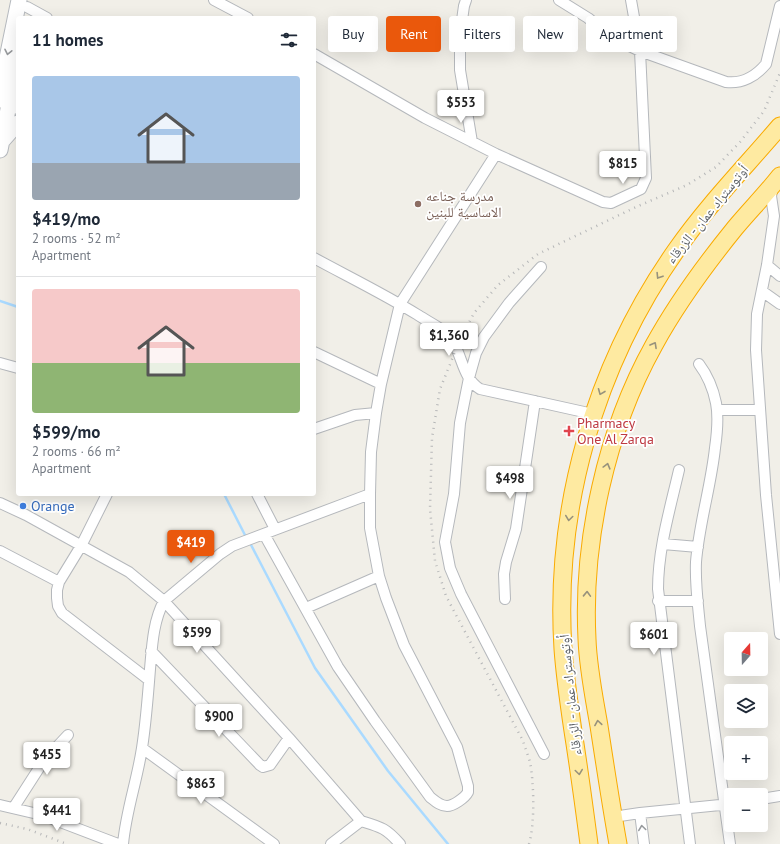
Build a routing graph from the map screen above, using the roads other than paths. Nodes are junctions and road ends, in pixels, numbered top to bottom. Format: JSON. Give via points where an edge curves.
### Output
{"nodes":[{"id":1,"x":214,"y":0,"type":"edge"},
{"id":2,"x":466,"y":0,"type":"edge"},
{"id":3,"x":559,"y":0,"type":"edge"},
{"id":4,"x":631,"y":0,"type":"edge"},
{"id":5,"x":25,"y":6,"type":"edge"},
{"id":6,"x":780,"y":6,"type":"edge"},
{"id":7,"x":23,"y":16,"type":"edge"},
{"id":8,"x":43,"y":16,"type":"edge"},
{"id":9,"x":244,"y":16,"type":"edge"},
{"id":10,"x":634,"y":16,"type":"edge"},
{"id":11,"x":586,"y":17,"type":"edge"},
{"id":12,"x":640,"y":52,"type":"edge"},
{"id":13,"x":643,"y":52,"type":"edge"},
{"id":14,"x":16,"y":55,"type":"edge"},
{"id":15,"x":316,"y":55,"type":"edge"},
{"id":16,"x":16,"y":68,"type":"edge"},
{"id":17,"x":8,"y":99,"type":"edge"},
{"id":18,"x":16,"y":126,"type":"edge"},
{"id":19,"x":780,"y":126,"type":"edge"},
{"id":20,"x":472,"y":142,"type":"junction"},
{"id":21,"x":1,"y":146,"type":"edge"},
{"id":22,"x":496,"y":154,"type":"junction"},
{"id":23,"x":778,"y":180,"type":"edge"},
{"id":24,"x":316,"y":259,"type":"edge"},
{"id":25,"x":767,"y":265,"type":"junction"},
{"id":26,"x":541,"y":267,"type":"dead end"},
{"id":27,"x":780,"y":276,"type":"edge"},
{"id":28,"x":762,"y":291,"type":"junction"},
{"id":29,"x":400,"y":304,"type":"junction"},
{"id":30,"x":780,"y":304,"type":"edge"},
{"id":31,"x":316,"y":353,"type":"edge"},
{"id":32,"x":0,"y":363,"type":"edge"},
{"id":33,"x":699,"y":364,"type":"dead end"},
{"id":34,"x":16,"y":367,"type":"edge"},
{"id":35,"x":469,"y":378,"type":"junction"},
{"id":36,"x":381,"y":384,"type":"junction"},
{"id":37,"x":535,"y":401,"type":"junction"},
{"id":38,"x":717,"y":410,"type":"junction"},
{"id":39,"x":760,"y":410,"type":"junction"},
{"id":40,"x":376,"y":413,"type":"junction"},
{"id":41,"x":593,"y":414,"type":"junction"},
{"id":42,"x":316,"y":428,"type":"edge"},
{"id":43,"x":679,"y":470,"type":"dead end"},
{"id":44,"x":370,"y":494,"type":"junction"},
{"id":45,"x":106,"y":496,"type":"edge"},
{"id":46,"x":258,"y":496,"type":"edge"},
{"id":47,"x":0,"y":503,"type":"edge"},
{"id":48,"x":275,"y":529,"type":"junction"},
{"id":49,"x":264,"y":534,"type":"junction"},
{"id":50,"x":663,"y":544,"type":"junction"},
{"id":51,"x":81,"y":546,"type":"junction"},
{"id":52,"x":698,"y":547,"type":"junction"},
{"id":53,"x":0,"y":551,"type":"edge"},
{"id":54,"x":380,"y":576,"type":"junction"},
{"id":55,"x":59,"y":582,"type":"junction"},
{"id":56,"x":505,"y":599,"type":"dead end"},
{"id":57,"x":164,"y":601,"type":"junction"},
{"id":58,"x":658,"y":601,"type":"junction"},
{"id":59,"x":698,"y":601,"type":"junction"},
{"id":60,"x":306,"y":608,"type":"junction"},
{"id":61,"x":780,"y":634,"type":"edge"},
{"id":62,"x":151,"y":651,"type":"junction"},
{"id":63,"x":149,"y":680,"type":"junction"},
{"id":64,"x":68,"y":735,"type":"dead end"},
{"id":65,"x":289,"y":738,"type":"junction"},
{"id":66,"x":142,"y":748,"type":"junction"},
{"id":67,"x":544,"y":754,"type":"dead end"},
{"id":68,"x":725,"y":788,"type":"edge"},
{"id":69,"x":780,"y":796,"type":"edge"},
{"id":70,"x":768,"y":798,"type":"edge"},
{"id":71,"x":724,"y":804,"type":"edge"},
{"id":72,"x":0,"y":805,"type":"edge"},
{"id":73,"x":14,"y":807,"type":"junction"},
{"id":74,"x":686,"y":809,"type":"junction"},
{"id":75,"x":640,"y":813,"type":"junction"},
{"id":76,"x":613,"y":817,"type":"junction"},
{"id":77,"x":361,"y":821,"type":"junction"},
{"id":78,"x":729,"y":832,"type":"edge"},
{"id":79,"x":118,"y":844,"type":"edge"},
{"id":80,"x":123,"y":844,"type":"edge"},
{"id":81,"x":274,"y":844,"type":"edge"},
{"id":82,"x":331,"y":844,"type":"edge"},
{"id":83,"x":400,"y":844,"type":"edge"},
{"id":84,"x":589,"y":844,"type":"edge"},
{"id":85,"x":618,"y":844,"type":"edge"},
{"id":86,"x":644,"y":844,"type":"edge"},
{"id":87,"x":690,"y":844,"type":"edge"},
{"id":88,"x":730,"y":844,"type":"edge"}],
"edges":[{"from":1,"to":9,"type":"street"},
{"from":2,"to":20,"type":"street","via":[[460,34],[460,70]]},
{"from":3,"to":11,"type":"street"},
{"from":4,"to":10,"type":"street"},
{"from":5,"to":7,"type":"main road","one_way":true},
{"from":5,"to":8,"type":"street"},
{"from":6,"to":13,"type":"street","via":[[766,64],[752,77],[741,81],[726,82]]},
{"from":12,"to":22,"type":"street","via":[[646,173],[641,189],[606,203]]},
{"from":14,"to":17,"type":"main road","one_way":true},
{"from":15,"to":20,"type":"street"},
{"from":16,"to":17,"type":"main road"},
{"from":17,"to":21,"type":"main road"},
{"from":18,"to":21,"type":"main road"},
{"from":19,"to":41,"type":"highway","name":"أوتوستراد عمان - الزرقاء","one_way":true,"via":[[707,210],[663,269],[625,337]]},
{"from":20,"to":22,"type":"street"},
{"from":22,"to":29,"type":"street"},
{"from":23,"to":25,"type":"street","via":[[771,196],[774,216]]},
{"from":76,"to":23,"type":"highway","name":"أوتوستراد عمان - الزرقاء","one_way":true,"via":[[589,663],[586,618],[591,544],[607,466],[630,395],[654,345],[704,268],[735,228]]},
{"from":24,"to":29,"type":"street"},
{"from":25,"to":27,"type":"street"},
{"from":25,"to":28,"type":"street"},
{"from":26,"to":35,"type":"street","via":[[509,303],[484,337],[476,353]]},
{"from":28,"to":30,"type":"street"},
{"from":28,"to":39,"type":"street","via":[[756,330]]},
{"from":29,"to":35,"type":"street","via":[[452,339]]},
{"from":29,"to":36,"type":"street"},
{"from":31,"to":36,"type":"street"},
{"from":32,"to":34,"type":"street"},
{"from":33,"to":38,"type":"street","via":[[712,386]]},
{"from":35,"to":37,"type":"street","via":[[480,389]]},
{"from":35,"to":67,"type":"street","via":[[460,423],[456,483],[446,534],[446,551],[461,594]]},
{"from":36,"to":40,"type":"street"},
{"from":37,"to":41,"type":"street"},
{"from":37,"to":56,"type":"street","via":[[518,521],[504,574]]},
{"from":38,"to":39,"type":"street"},
{"from":38,"to":52,"type":"street","via":[[718,427],[713,469]]},
{"from":39,"to":61,"type":"street"},
{"from":40,"to":42,"type":"street","via":[[355,415]]},
{"from":40,"to":44,"type":"street","via":[[371,452]]},
{"from":41,"to":84,"type":"highway","name":"أوتوستراد عمان - الزرقاء","one_way":true,"via":[[582,450],[572,499],[565,548],[562,598],[565,673]]},
{"from":43,"to":50,"type":"street"},
{"from":44,"to":48,"type":"street"},
{"from":44,"to":54,"type":"street","via":[[370,528]]},
{"from":45,"to":51,"type":"street"},
{"from":46,"to":48,"type":"street"},
{"from":47,"to":51,"type":"street"},
{"from":48,"to":49,"type":"street"},
{"from":49,"to":57,"type":"street","via":[[232,546],[220,554]]},
{"from":49,"to":60,"type":"street"},
{"from":50,"to":52,"type":"street"},
{"from":50,"to":58,"type":"street","via":[[658,567]]},
{"from":51,"to":55,"type":"street"},
{"from":51,"to":57,"type":"street","via":[[128,572]]},
{"from":52,"to":59,"type":"street"},
{"from":53,"to":55,"type":"street"},
{"from":54,"to":60,"type":"street"},
{"from":54,"to":60,"type":"street","via":[[397,629],[457,747],[463,764],[468,791],[453,804],[447,806],[430,797],[338,667]]},
{"from":55,"to":63,"type":"street","via":[[57,598],[62,613]]},
{"from":57,"to":62,"type":"street","via":[[156,618]]},
{"from":57,"to":65,"type":"street"},
{"from":58,"to":59,"type":"street"},
{"from":58,"to":74,"type":"street"},
{"from":59,"to":68,"type":"street"},
{"from":62,"to":63,"type":"street"},
{"from":62,"to":65,"type":"street","via":[[260,765],[270,765]]},
{"from":63,"to":66,"type":"street"},
{"from":64,"to":73,"type":"street","via":[[51,752]]},
{"from":65,"to":77,"type":"street"},
{"from":66,"to":80,"type":"street"},
{"from":66,"to":81,"type":"street"},
{"from":69,"to":70,"type":"street"},
{"from":71,"to":74,"type":"street"},
{"from":72,"to":73,"type":"street"},
{"from":73,"to":79,"type":"street"},
{"from":74,"to":75,"type":"street"},
{"from":74,"to":87,"type":"street"},
{"from":75,"to":76,"type":"street"},
{"from":86,"to":75,"type":"street","one_way":true},
{"from":76,"to":85,"type":"highway","name":"أوتوستراد عمان - الزرقاء"},
{"from":77,"to":82,"type":"street"},
{"from":77,"to":83,"type":"street","via":[[385,829]]},
{"from":78,"to":88,"type":"street"}]}
